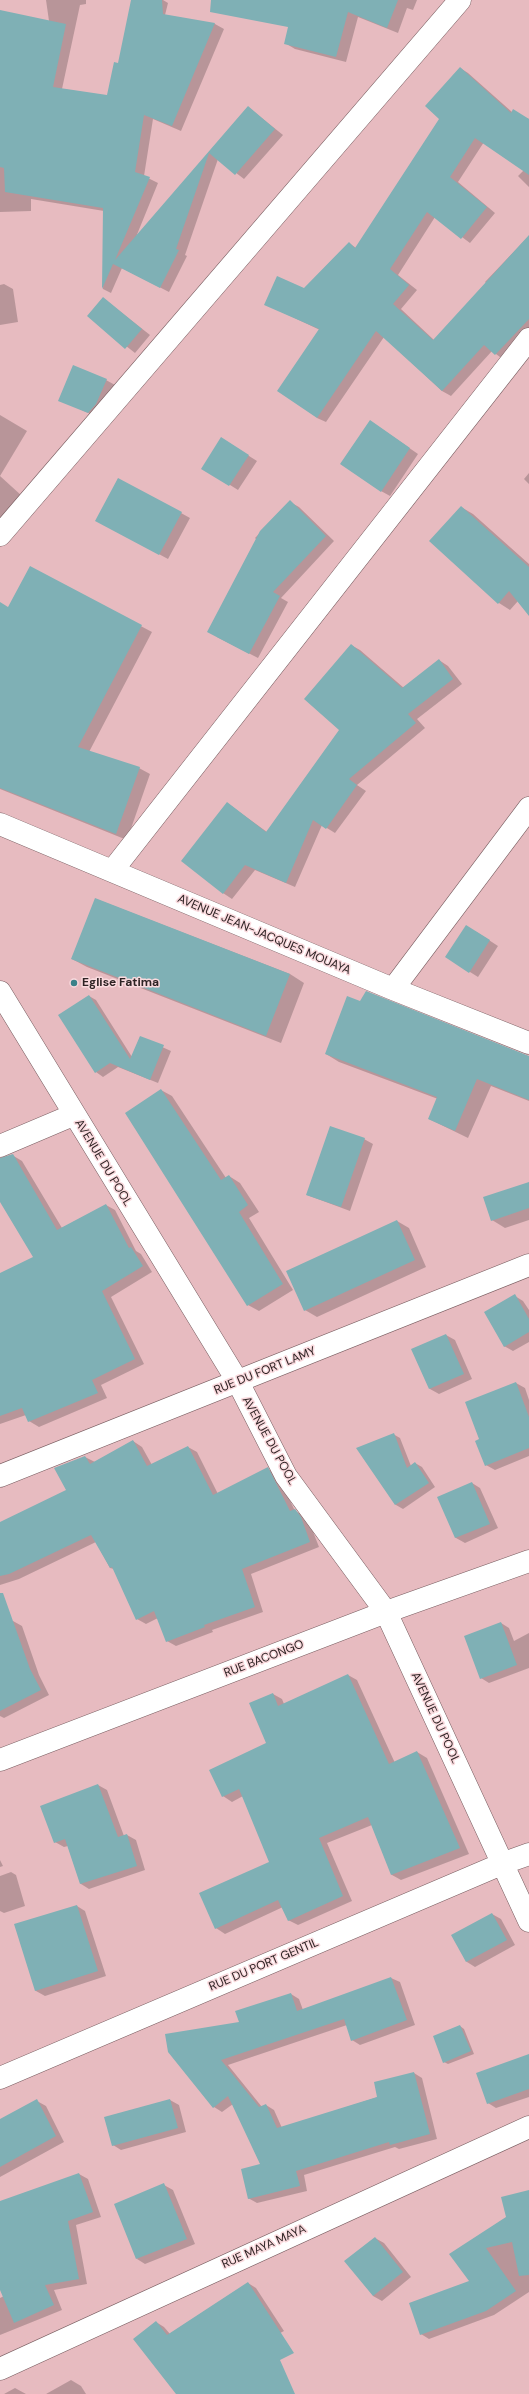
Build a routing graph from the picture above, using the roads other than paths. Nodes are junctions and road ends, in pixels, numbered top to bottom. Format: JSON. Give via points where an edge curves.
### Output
{"nodes":[{"id":1,"x":460,"y":0,"type":"edge"},
{"id":2,"x":529,"y":339,"type":"edge"},
{"id":3,"x":0,"y":535,"type":"edge"},
{"id":4,"x":529,"y":808,"type":"edge"},
{"id":5,"x":0,"y":824,"type":"edge"},
{"id":6,"x":112,"y":871,"type":"junction"},
{"id":7,"x":393,"y":989,"type":"junction"},
{"id":8,"x":0,"y":992,"type":"edge"},
{"id":9,"x":529,"y":1043,"type":"edge"},
{"id":10,"x":73,"y":1115,"type":"junction"},
{"id":11,"x":0,"y":1146,"type":"edge"},
{"id":12,"x":529,"y":1265,"type":"edge"},
{"id":13,"x":238,"y":1382,"type":"junction"},
{"id":14,"x":0,"y":1476,"type":"edge"},
{"id":15,"x":529,"y":1561,"type":"edge"},
{"id":16,"x":386,"y":1612,"type":"junction"},
{"id":17,"x":0,"y":1760,"type":"edge"},
{"id":18,"x":529,"y":1854,"type":"edge"},
{"id":19,"x":504,"y":1862,"type":"junction"},
{"id":20,"x":529,"y":1921,"type":"edge"},
{"id":21,"x":0,"y":2078,"type":"edge"},
{"id":22,"x":529,"y":2127,"type":"edge"},
{"id":23,"x":0,"y":2369,"type":"edge"}],
"edges":[{"from":1,"to":3,"type":"street"},
{"from":2,"to":6,"type":"street"},
{"from":4,"to":7,"type":"street"},
{"from":5,"to":6,"type":"street","name":"AVENUE JEAN-JACQUES MOUAYA"},
{"from":6,"to":7,"type":"street","name":"AVENUE JEAN-JACQUES MOUAYA"},
{"from":7,"to":9,"type":"street","name":"AVENUE JEAN-JACQUES MOUAYA"},
{"from":8,"to":10,"type":"street","name":"AVENUE DU POOL"},
{"from":10,"to":11,"type":"street"},
{"from":10,"to":13,"type":"street","name":"AVENUE DU POOL"},
{"from":12,"to":13,"type":"street","name":"RUE DU FORT LAMY"},
{"from":13,"to":14,"type":"street","name":"RUE DU FORT LAMY"},
{"from":13,"to":16,"type":"street","name":"AVENUE DU POOL","via":[[286,1476]]},
{"from":15,"to":16,"type":"street","name":"RUE BACONGO"},
{"from":16,"to":17,"type":"street","name":"RUE BACONGO"},
{"from":16,"to":19,"type":"street","name":"AVENUE DU POOL"},
{"from":18,"to":19,"type":"street","name":"RUE DU PORT GENTIL"},
{"from":19,"to":20,"type":"street","name":"AVENUE DU POOL"},
{"from":19,"to":21,"type":"street","name":"RUE DU PORT GENTIL"},
{"from":22,"to":23,"type":"street","name":"RUE MAYA MAYA"}]}
